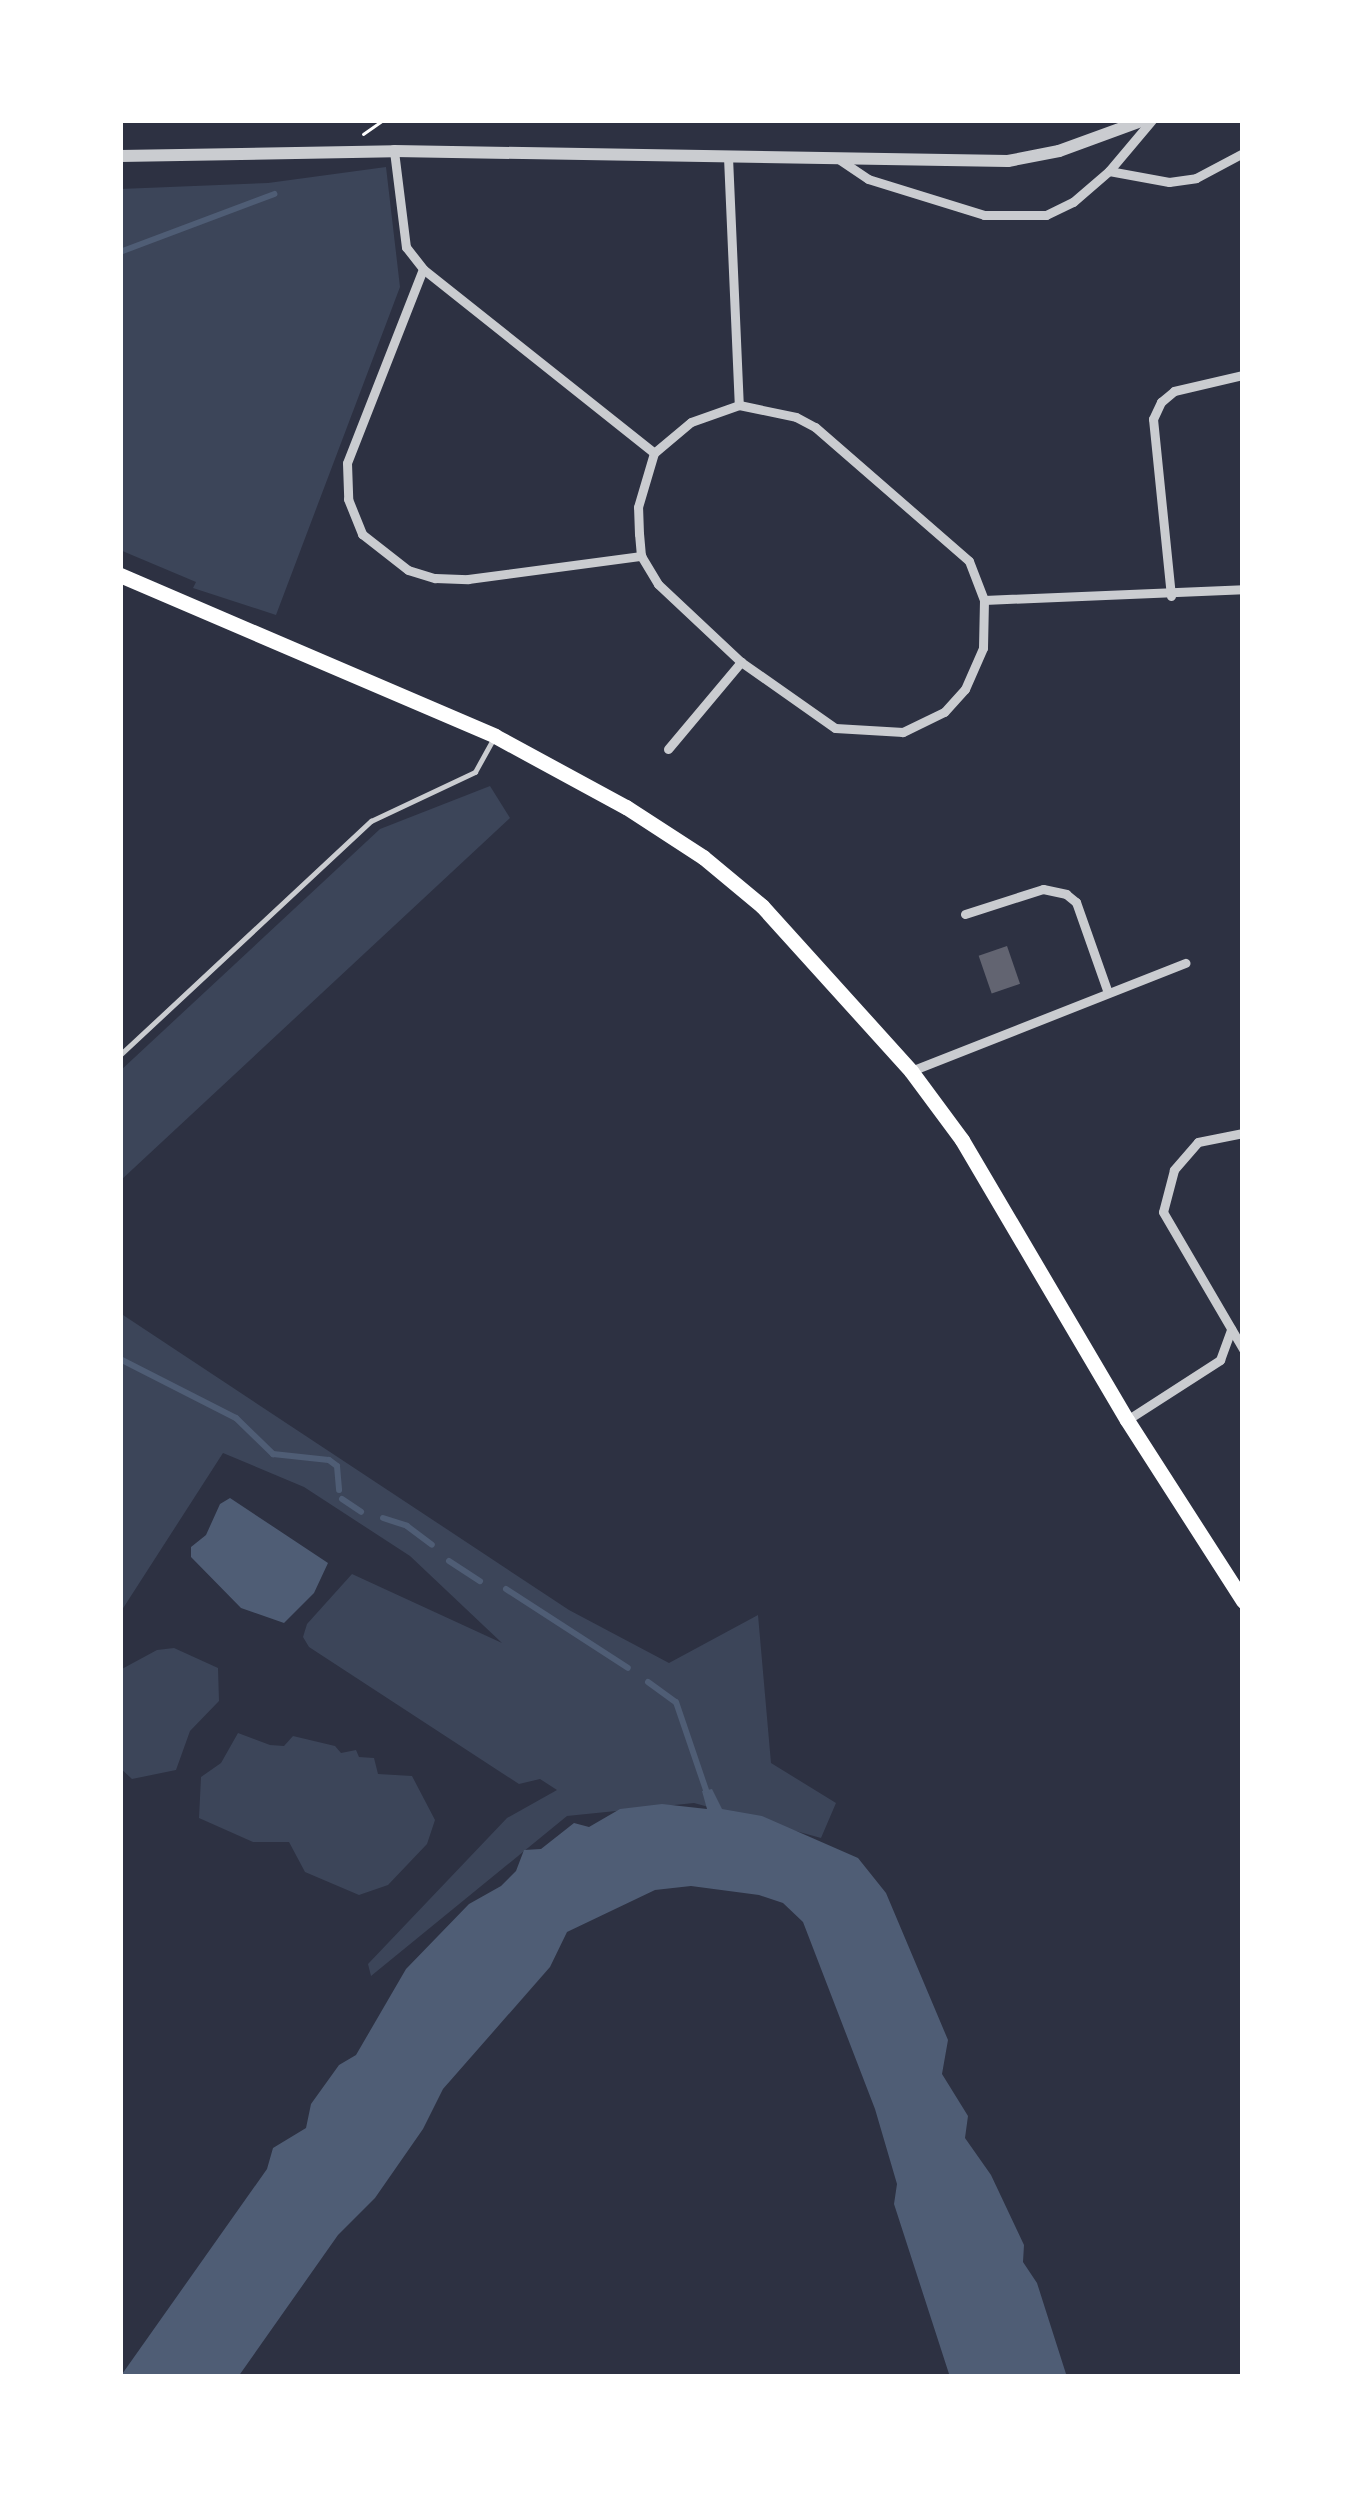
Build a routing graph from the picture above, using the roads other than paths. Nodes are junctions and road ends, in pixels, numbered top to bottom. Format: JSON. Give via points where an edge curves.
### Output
{"nodes":[{"id":1,"x":1148,"y":120,"type":"edge"},
{"id":2,"x":394,"y":151,"type":"junction"},
{"id":3,"x":1243,"y":153,"type":"edge"},
{"id":4,"x":120,"y":156,"type":"edge"},
{"id":5,"x":728,"y":157,"type":"junction"},
{"id":6,"x":839,"y":160,"type":"junction"},
{"id":7,"x":1108,"y":171,"type":"junction"},
{"id":8,"x":423,"y":269,"type":"junction"},
{"id":9,"x":1243,"y":375,"type":"edge"},
{"id":10,"x":740,"y":405,"type":"junction"},
{"id":11,"x":654,"y":453,"type":"junction"},
{"id":12,"x":641,"y":556,"type":"junction"},
{"id":13,"x":120,"y":574,"type":"edge"},
{"id":14,"x":1243,"y":590,"type":"edge"},
{"id":15,"x":1171,"y":596,"type":"junction"},
{"id":16,"x":984,"y":600,"type":"junction"},
{"id":17,"x":741,"y":662,"type":"junction"},
{"id":18,"x":495,"y":736,"type":"junction"},
{"id":19,"x":668,"y":749,"type":"dead end"},
{"id":20,"x":965,"y":914,"type":"dead end"},
{"id":21,"x":1185,"y":963,"type":"dead end"},
{"id":22,"x":1108,"y":993,"type":"junction"},
{"id":23,"x":120,"y":1054,"type":"edge"},
{"id":24,"x":910,"y":1071,"type":"junction"},
{"id":25,"x":1243,"y":1133,"type":"edge"},
{"id":26,"x":1231,"y":1329,"type":"junction"},
{"id":27,"x":1243,"y":1349,"type":"edge"},
{"id":28,"x":1127,"y":1420,"type":"junction"},
{"id":29,"x":1243,"y":1601,"type":"edge"}],
"edges":[{"from":1,"to":6,"type":"street","via":[[1008,161]]},
{"from":1,"to":7,"type":"street"},
{"from":2,"to":4,"type":"street"},
{"from":2,"to":5,"type":"street"},
{"from":2,"to":8,"type":"street","via":[[406,247]]},
{"from":3,"to":7,"type":"street","via":[[1196,178],[1168,182]]},
{"from":5,"to":6,"type":"street"},
{"from":5,"to":10,"type":"street"},
{"from":6,"to":7,"type":"street","via":[[906,192],[1017,218],[1073,202]]},
{"from":8,"to":11,"type":"street"},
{"from":8,"to":12,"type":"street","via":[[347,463],[348,499],[362,534],[408,570],[435,578]]},
{"from":9,"to":15,"type":"street","via":[[1174,391],[1154,419]]},
{"from":10,"to":11,"type":"street","via":[[691,422]]},
{"from":10,"to":16,"type":"street","via":[[815,427],[953,543]]},
{"from":11,"to":12,"type":"street","via":[[638,507]]},
{"from":12,"to":17,"type":"street","via":[[676,603]]},
{"from":13,"to":18,"type":"main road"},
{"from":14,"to":15,"type":"street"},
{"from":15,"to":16,"type":"street"},
{"from":16,"to":17,"type":"street","via":[[983,648],[965,689],[944,712],[903,732],[835,728]]},
{"from":17,"to":19,"type":"street"},
{"from":18,"to":23,"type":"lane","via":[[475,772],[371,820]]},
{"from":18,"to":24,"type":"main road","via":[[703,857],[819,964]]},
{"from":20,"to":22,"type":"street","via":[[1043,889],[1066,894],[1076,902]]},
{"from":21,"to":22,"type":"street"},
{"from":22,"to":24,"type":"street"},
{"from":24,"to":28,"type":"main road","via":[[962,1140]]},
{"from":25,"to":26,"type":"street","via":[[1198,1142],[1174,1170],[1163,1212]]},
{"from":26,"to":27,"type":"street"},
{"from":26,"to":28,"type":"street","via":[[1220,1360]]},
{"from":28,"to":29,"type":"main road"}]}
